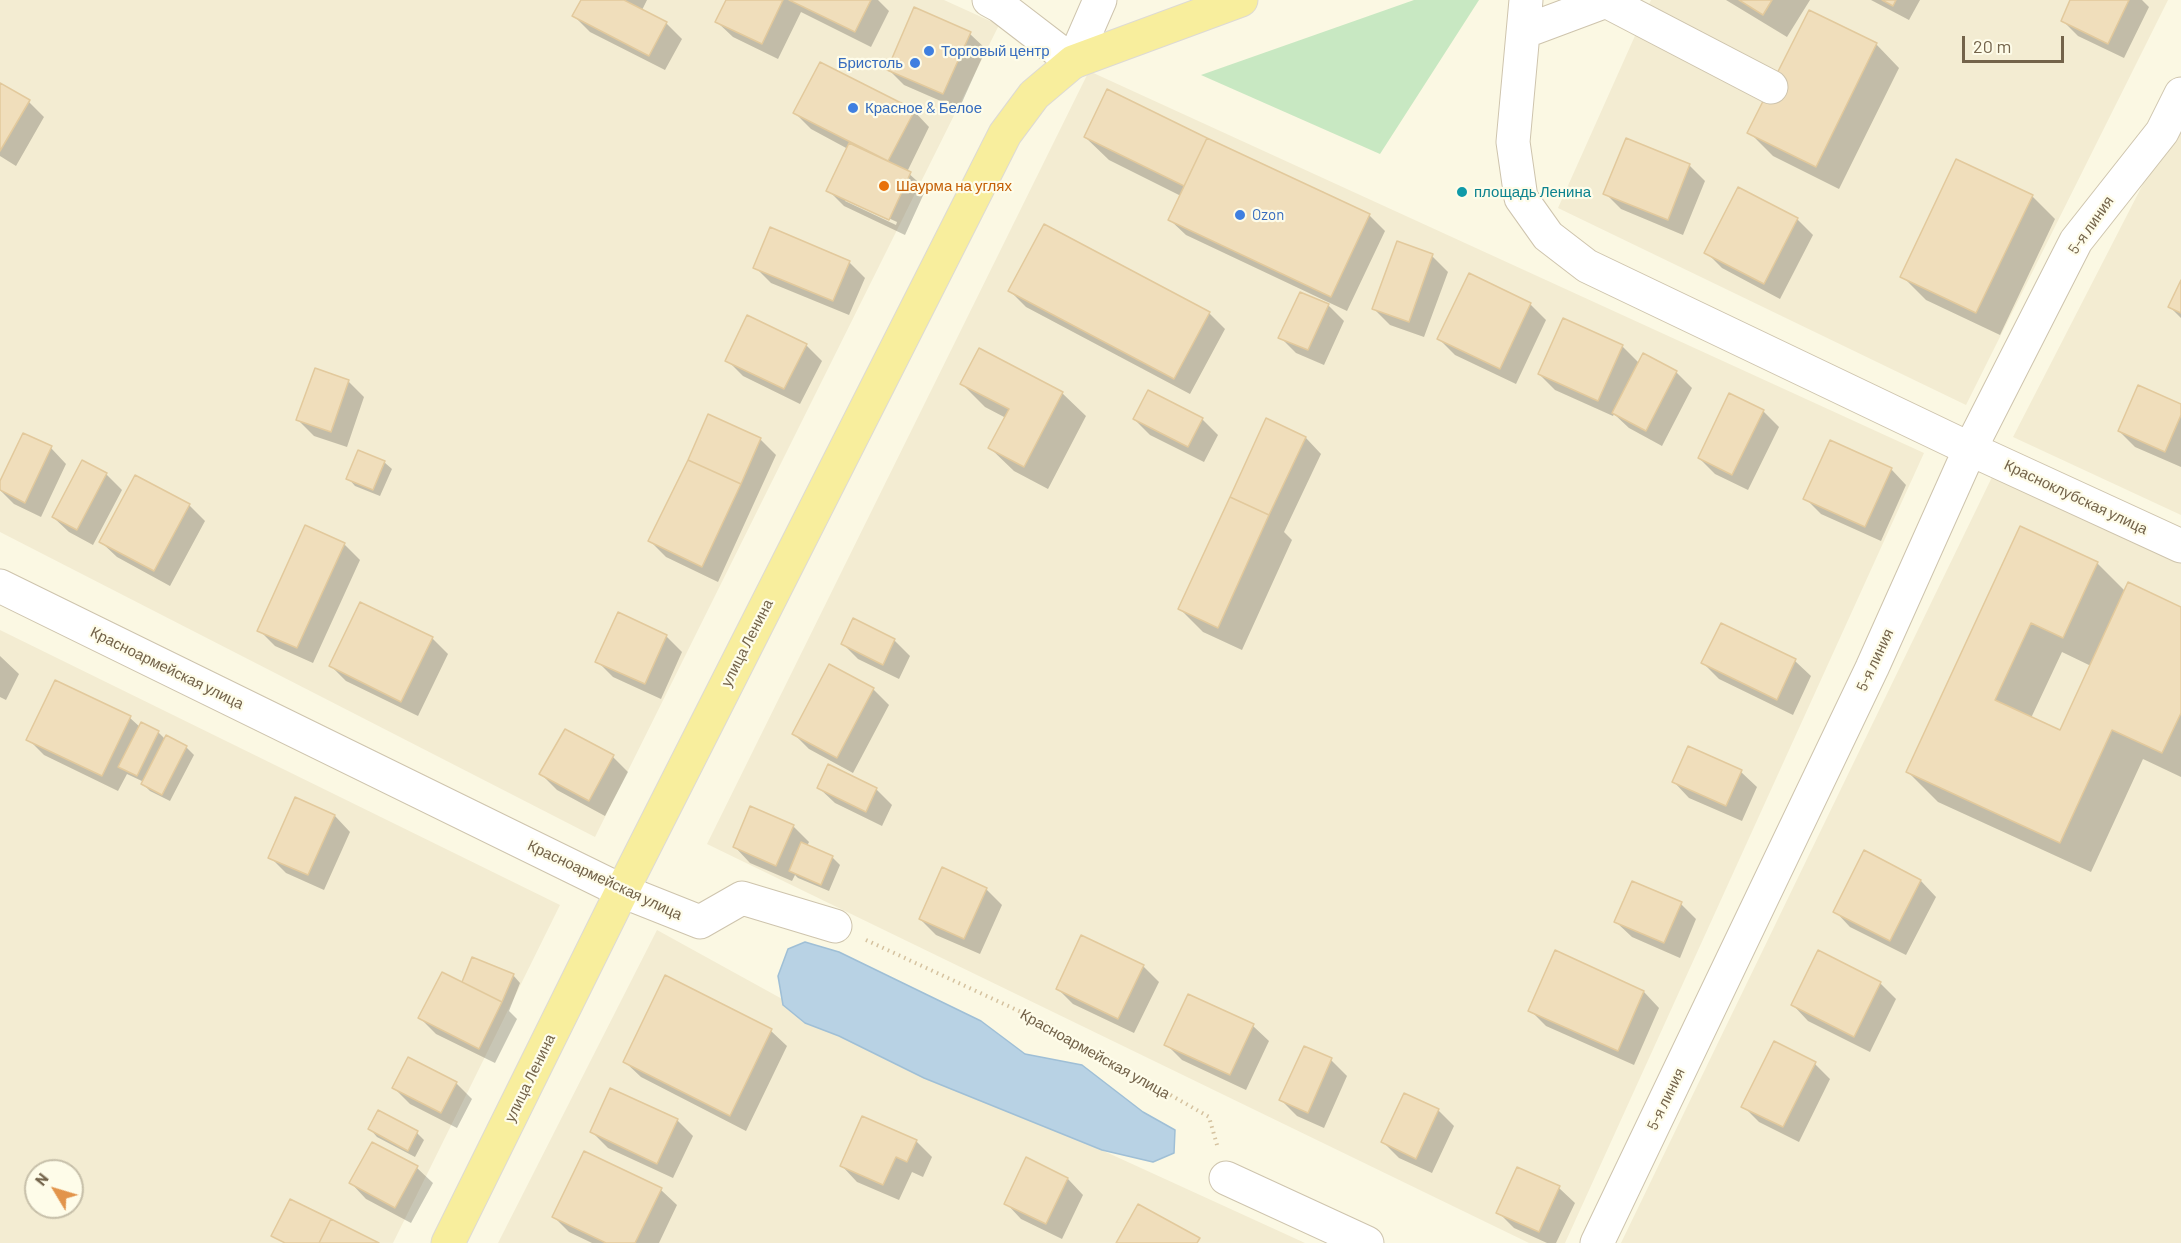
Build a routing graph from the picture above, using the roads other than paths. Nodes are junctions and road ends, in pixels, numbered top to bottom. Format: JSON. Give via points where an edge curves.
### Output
{"nodes":[{"id":1,"x":989,"y":0,"type":"edge"},
{"id":2,"x":1100,"y":0,"type":"edge"},
{"id":3,"x":1241,"y":0,"type":"edge"},
{"id":4,"x":1526,"y":0,"type":"edge"},
{"id":5,"x":1606,"y":0,"type":"edge"},
{"id":6,"x":1523,"y":32,"type":"junction"},
{"id":7,"x":1073,"y":62,"type":"junction"},
{"id":8,"x":1771,"y":87,"type":"dead end"},
{"id":9,"x":2181,"y":94,"type":"edge"},
{"id":10,"x":1970,"y":449,"type":"junction"},
{"id":11,"x":2181,"y":546,"type":"edge"},
{"id":12,"x":0,"y":586,"type":"edge"},
{"id":13,"x":622,"y":891,"type":"junction"},
{"id":14,"x":835,"y":926,"type":"road end"},
{"id":15,"x":1226,"y":1178,"type":"road end"},
{"id":16,"x":448,"y":1243,"type":"edge"},
{"id":17,"x":1367,"y":1243,"type":"edge"},
{"id":18,"x":1597,"y":1243,"type":"edge"}],
"edges":[{"from":1,"to":7,"type":"street"},
{"from":2,"to":7,"type":"street"},
{"from":3,"to":7,"type":"main road","name":"улица Ленина"},
{"from":4,"to":6,"type":"street","name":"Красноклубская улица"},
{"from":5,"to":6,"type":"street"},
{"from":5,"to":8,"type":"street"},
{"from":6,"to":10,"type":"street","name":"Красноклубская улица","via":[[1513,142],[1521,198],[1548,236],[1587,266]]},
{"from":7,"to":13,"type":"main road","name":"улица Ленина","via":[[1034,95],[1005,134]]},
{"from":9,"to":10,"type":"street","name":"5-я линия","via":[[2162,132],[2076,241]]},
{"from":10,"to":11,"type":"street","name":"Красноклубская улица"},
{"from":10,"to":18,"type":"street","name":"5-я линия","via":[[1867,679]]},
{"from":12,"to":13,"type":"street","name":"Красноармейская улица"},
{"from":13,"to":14,"type":"street","name":"Красноармейская улица","via":[[700,922],[742,898]]},
{"from":13,"to":16,"type":"main road","name":"улица Ленина"},
{"from":15,"to":17,"type":"street"}]}
